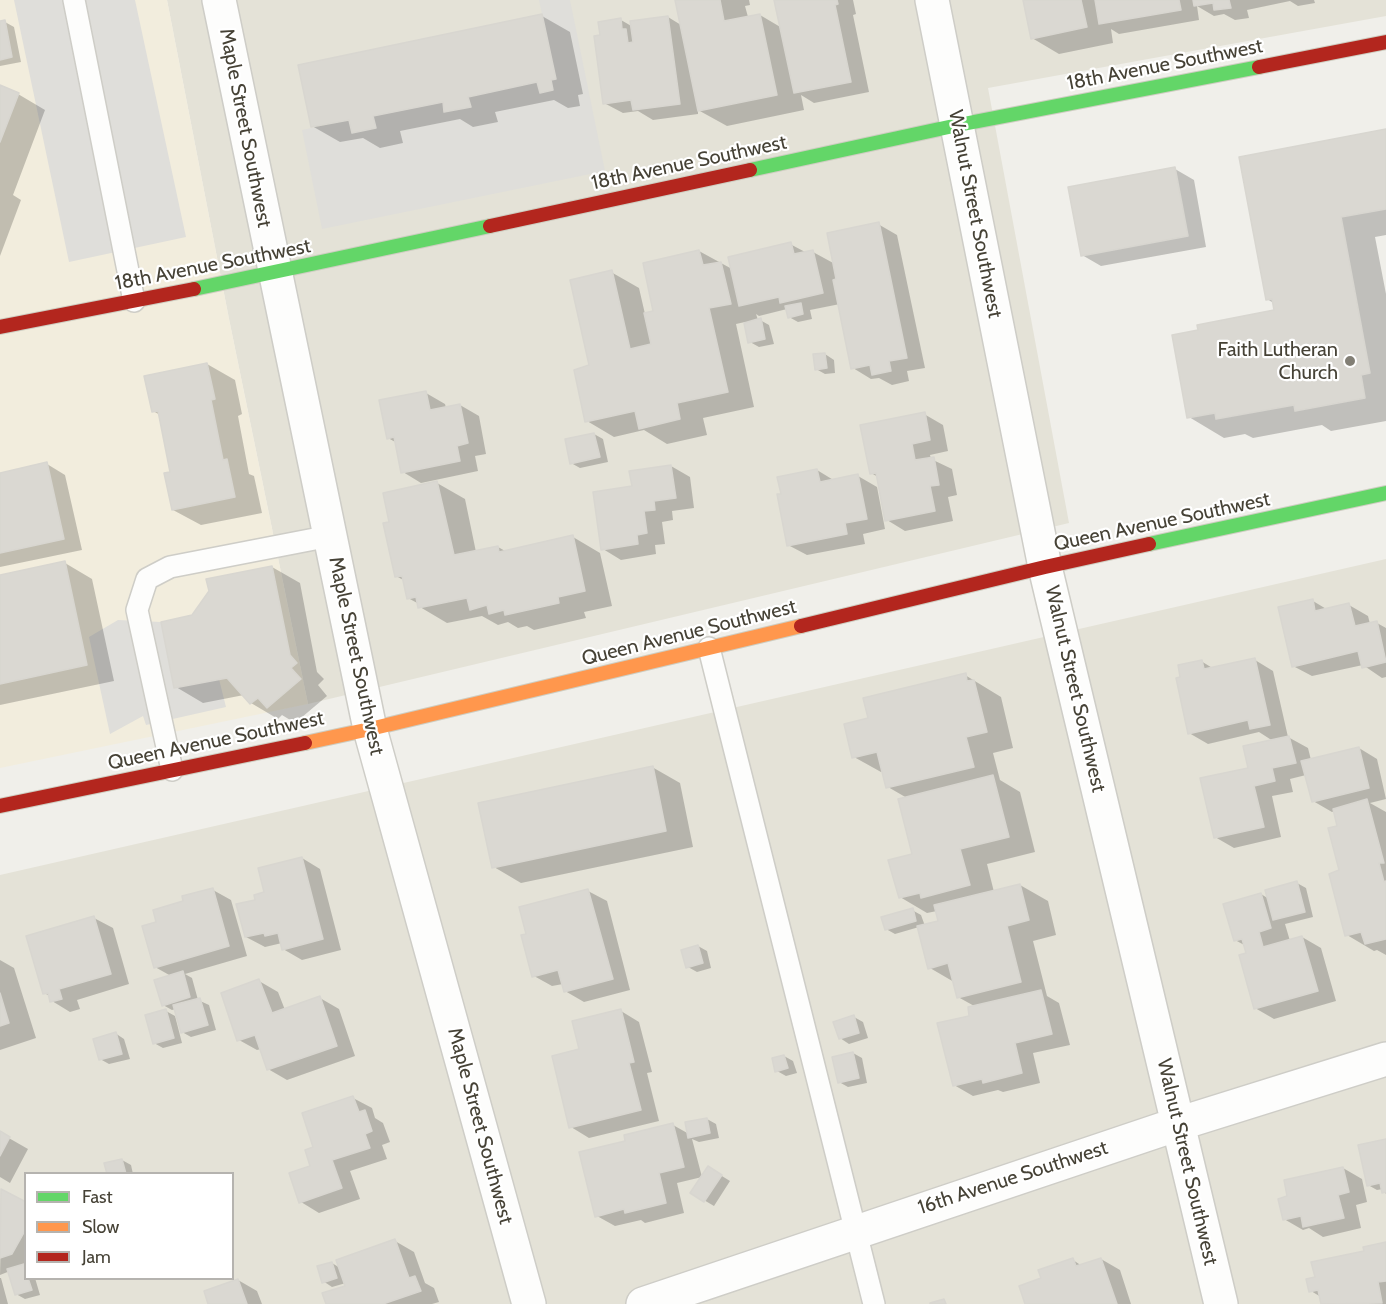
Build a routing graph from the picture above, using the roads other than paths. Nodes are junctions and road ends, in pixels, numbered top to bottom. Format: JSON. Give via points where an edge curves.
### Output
{"nodes":[{"id":1,"x":74,"y":0,"type":"edge"},
{"id":2,"x":219,"y":0,"type":"edge"},
{"id":3,"x":932,"y":0,"type":"edge"},
{"id":4,"x":1386,"y":42,"type":"edge"},
{"id":5,"x":958,"y":125,"type":"junction"},
{"id":6,"x":274,"y":273,"type":"junction"},
{"id":7,"x":134,"y":301,"type":"junction"},
{"id":8,"x":0,"y":327,"type":"edge"},
{"id":9,"x":1386,"y":493,"type":"edge"},
{"id":10,"x":330,"y":536,"type":"junction"},
{"id":11,"x":1046,"y":567,"type":"junction"},
{"id":12,"x":709,"y":648,"type":"junction"},
{"id":13,"x":370,"y":729,"type":"junction"},
{"id":14,"x":172,"y":770,"type":"junction"},
{"id":15,"x":0,"y":806,"type":"edge"},
{"id":16,"x":1386,"y":1059,"type":"edge"},
{"id":17,"x":1178,"y":1124,"type":"junction"},
{"id":18,"x":856,"y":1231,"type":"junction"},
{"id":19,"x":529,"y":1304,"type":"edge"},
{"id":20,"x":643,"y":1304,"type":"edge"},
{"id":21,"x":874,"y":1304,"type":"edge"},
{"id":22,"x":1221,"y":1304,"type":"edge"}],
"edges":[{"from":1,"to":7,"type":"lane"},
{"from":2,"to":6,"type":"street","name":"Maple Street Southwest"},
{"from":3,"to":5,"type":"street","name":"Walnut Street Southwest"},
{"from":4,"to":5,"type":"main road","name":"18th Avenue Southwest"},
{"from":5,"to":6,"type":"main road","name":"18th Avenue Southwest"},
{"from":5,"to":11,"type":"street","name":"Walnut Street Southwest"},
{"from":6,"to":7,"type":"main road","name":"18th Avenue Southwest"},
{"from":6,"to":10,"type":"street","name":"Maple Street Southwest"},
{"from":7,"to":8,"type":"main road","name":"18th Avenue Southwest"},
{"from":9,"to":11,"type":"main road","name":"Queen Avenue Southwest"},
{"from":10,"to":13,"type":"street","name":"Maple Street Southwest"},
{"from":10,"to":14,"type":"lane","via":[[170,567],[147,579],[137,610]]},
{"from":11,"to":12,"type":"main road","name":"Queen Avenue Southwest"},
{"from":11,"to":17,"type":"street","name":"Walnut Street Southwest"},
{"from":12,"to":13,"type":"main road","name":"Queen Avenue Southwest"},
{"from":12,"to":18,"type":"lane"},
{"from":13,"to":14,"type":"main road","name":"Queen Avenue Southwest"},
{"from":13,"to":19,"type":"street","name":"Maple Street Southwest"},
{"from":14,"to":15,"type":"main road","name":"Queen Avenue Southwest"},
{"from":16,"to":17,"type":"street","name":"16th Avenue Southwest"},
{"from":17,"to":18,"type":"street","name":"16th Avenue Southwest"},
{"from":17,"to":22,"type":"street","name":"Walnut Street Southwest"},
{"from":18,"to":20,"type":"street","name":"16th Avenue Southwest"},
{"from":18,"to":21,"type":"lane"}]}
